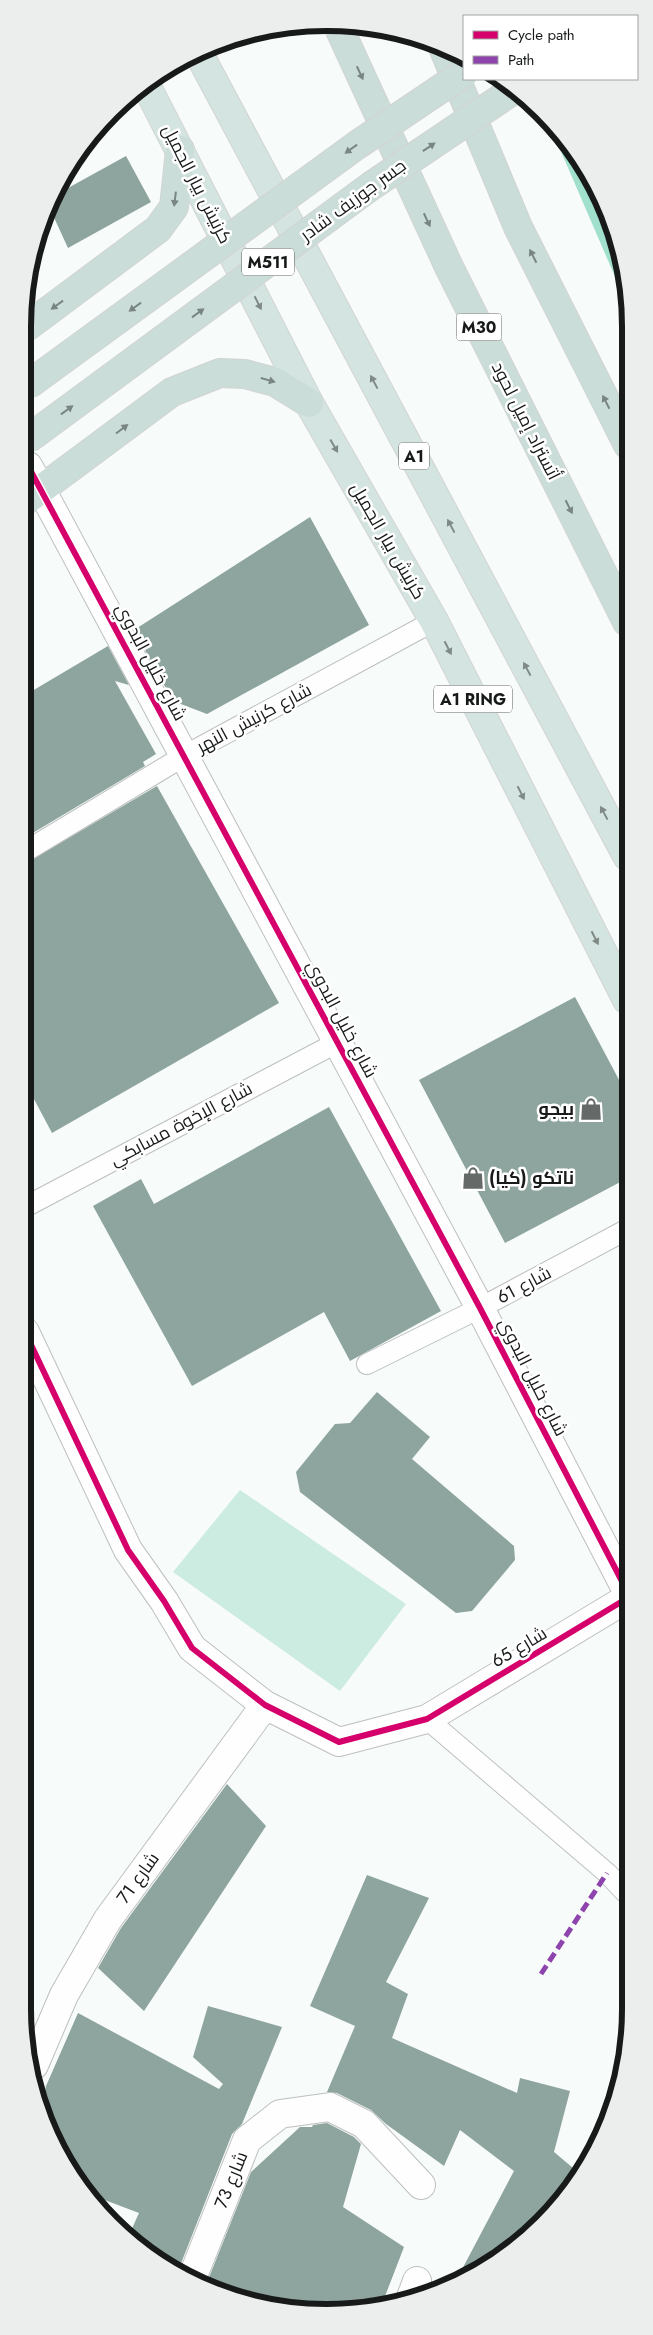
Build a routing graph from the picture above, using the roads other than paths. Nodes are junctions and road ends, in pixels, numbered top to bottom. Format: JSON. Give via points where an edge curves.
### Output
{"nodes":[{"id":1,"x":341,"y":32,"type":"edge"},
{"id":2,"x":447,"y":58,"type":"edge"},
{"id":3,"x":202,"y":59,"type":"edge"},
{"id":4,"x":463,"y":74,"type":"edge"},
{"id":5,"x":149,"y":91,"type":"edge"},
{"id":6,"x":508,"y":94,"type":"edge"},
{"id":7,"x":180,"y":150,"type":"junction"},
{"id":8,"x":31,"y":324,"type":"edge"},
{"id":9,"x":31,"y":383,"type":"edge"},
{"id":10,"x":310,"y":404,"type":"junction"},
{"id":11,"x":622,"y":433,"type":"edge"},
{"id":12,"x":31,"y":437,"type":"edge"},
{"id":13,"x":31,"y":480,"type":"edge"},
{"id":14,"x":34,"y":494,"type":"edge"},
{"id":15,"x":622,"y":612,"type":"edge"},
{"id":16,"x":434,"y":621,"type":"junction"},
{"id":17,"x":184,"y":756,"type":"junction"},
{"id":18,"x":622,"y":847,"type":"edge"},
{"id":19,"x":31,"y":848,"type":"edge"},
{"id":20,"x":622,"y":990,"type":"edge"},
{"id":21,"x":338,"y":1042,"type":"junction"},
{"id":22,"x":31,"y":1203,"type":"edge"},
{"id":23,"x":622,"y":1232,"type":"edge"},
{"id":24,"x":480,"y":1308,"type":"junction"},
{"id":25,"x":31,"y":1345,"type":"edge"},
{"id":26,"x":367,"y":1364,"type":"dead end"},
{"id":27,"x":622,"y":1581,"type":"edge"},
{"id":28,"x":622,"y":1602,"type":"edge"},
{"id":29,"x":265,"y":1705,"type":"junction"},
{"id":30,"x":426,"y":1719,"type":"junction"},
{"id":31,"x":622,"y":1889,"type":"edge"},
{"id":32,"x":36,"y":2060,"type":"edge"},
{"id":33,"x":421,"y":2185,"type":"dead end"},
{"id":34,"x":194,"y":2272,"type":"edge"}],
"edges":[{"from":1,"to":15,"type":"highway","name":"أتستراد إميل لحود","number":"M30","one_way":true,"via":[[449,267]]},
{"from":11,"to":2,"type":"highway","one_way":true,"via":[[518,226]]},
{"from":18,"to":3,"type":"highway","number":"A1","one_way":true},
{"from":4,"to":9,"type":"highway","number":"M511","one_way":true,"bridge":true,"via":[[357,145]]},
{"from":5,"to":7,"type":"highway","name":"كرنيش بيار الجميل"},
{"from":12,"to":6,"type":"highway","name":"جسر جوزيف شادر","number":"M511","one_way":true,"bridge":true,"via":[[371,186]]},
{"from":7,"to":8,"type":"highway","one_way":true,"via":[[174,207],[158,229]]},
{"from":7,"to":10,"type":"highway","name":"كرنيش بيار الجميل","one_way":true},
{"from":14,"to":10,"type":"highway","one_way":true,"via":[[172,392],[220,373],[246,374],[275,382]]},
{"from":10,"to":16,"type":"highway","name":"كرنيش بيار الجميل","number":"A1 RING","one_way":true},
{"from":13,"to":14,"type":"street","name":"شارع خليل البدوي"},
{"from":14,"to":17,"type":"street","name":"شارع خليل البدوي"},
{"from":16,"to":17,"type":"lane","name":"شارع كرنيش النهر"},
{"from":16,"to":20,"type":"highway","name":"كرنيش بيار الجميل","number":"A1 RING","one_way":true},
{"from":17,"to":19,"type":"lane","name":"شارع كرنيش النهر"},
{"from":17,"to":21,"type":"street","name":"شارع خليل البدوي"},
{"from":21,"to":22,"type":"lane","name":"شارع الإخوة مسابكي"},
{"from":21,"to":24,"type":"street","name":"شارع خليل البدوي"},
{"from":23,"to":24,"type":"lane","name":"شارع 61"},
{"from":24,"to":26,"type":"lane","name":"شارع 61"},
{"from":24,"to":27,"type":"street","name":"شارع خليل البدوي"},
{"from":25,"to":29,"type":"street","name":"شارع 65","via":[[128,1550],[192,1648]]},
{"from":28,"to":30,"type":"street","name":"شارع 65"},
{"from":29,"to":30,"type":"street","name":"شارع 65","via":[[339,1742]]},
{"from":29,"to":32,"type":"street","name":"شارع 71","via":[[108,1919],[64,1995]]},
{"from":30,"to":31,"type":"lane"},
{"from":33,"to":34,"type":"street","name":"شارع 73","via":[[364,2124],[330,2107],[280,2114],[247,2140]]}]}
